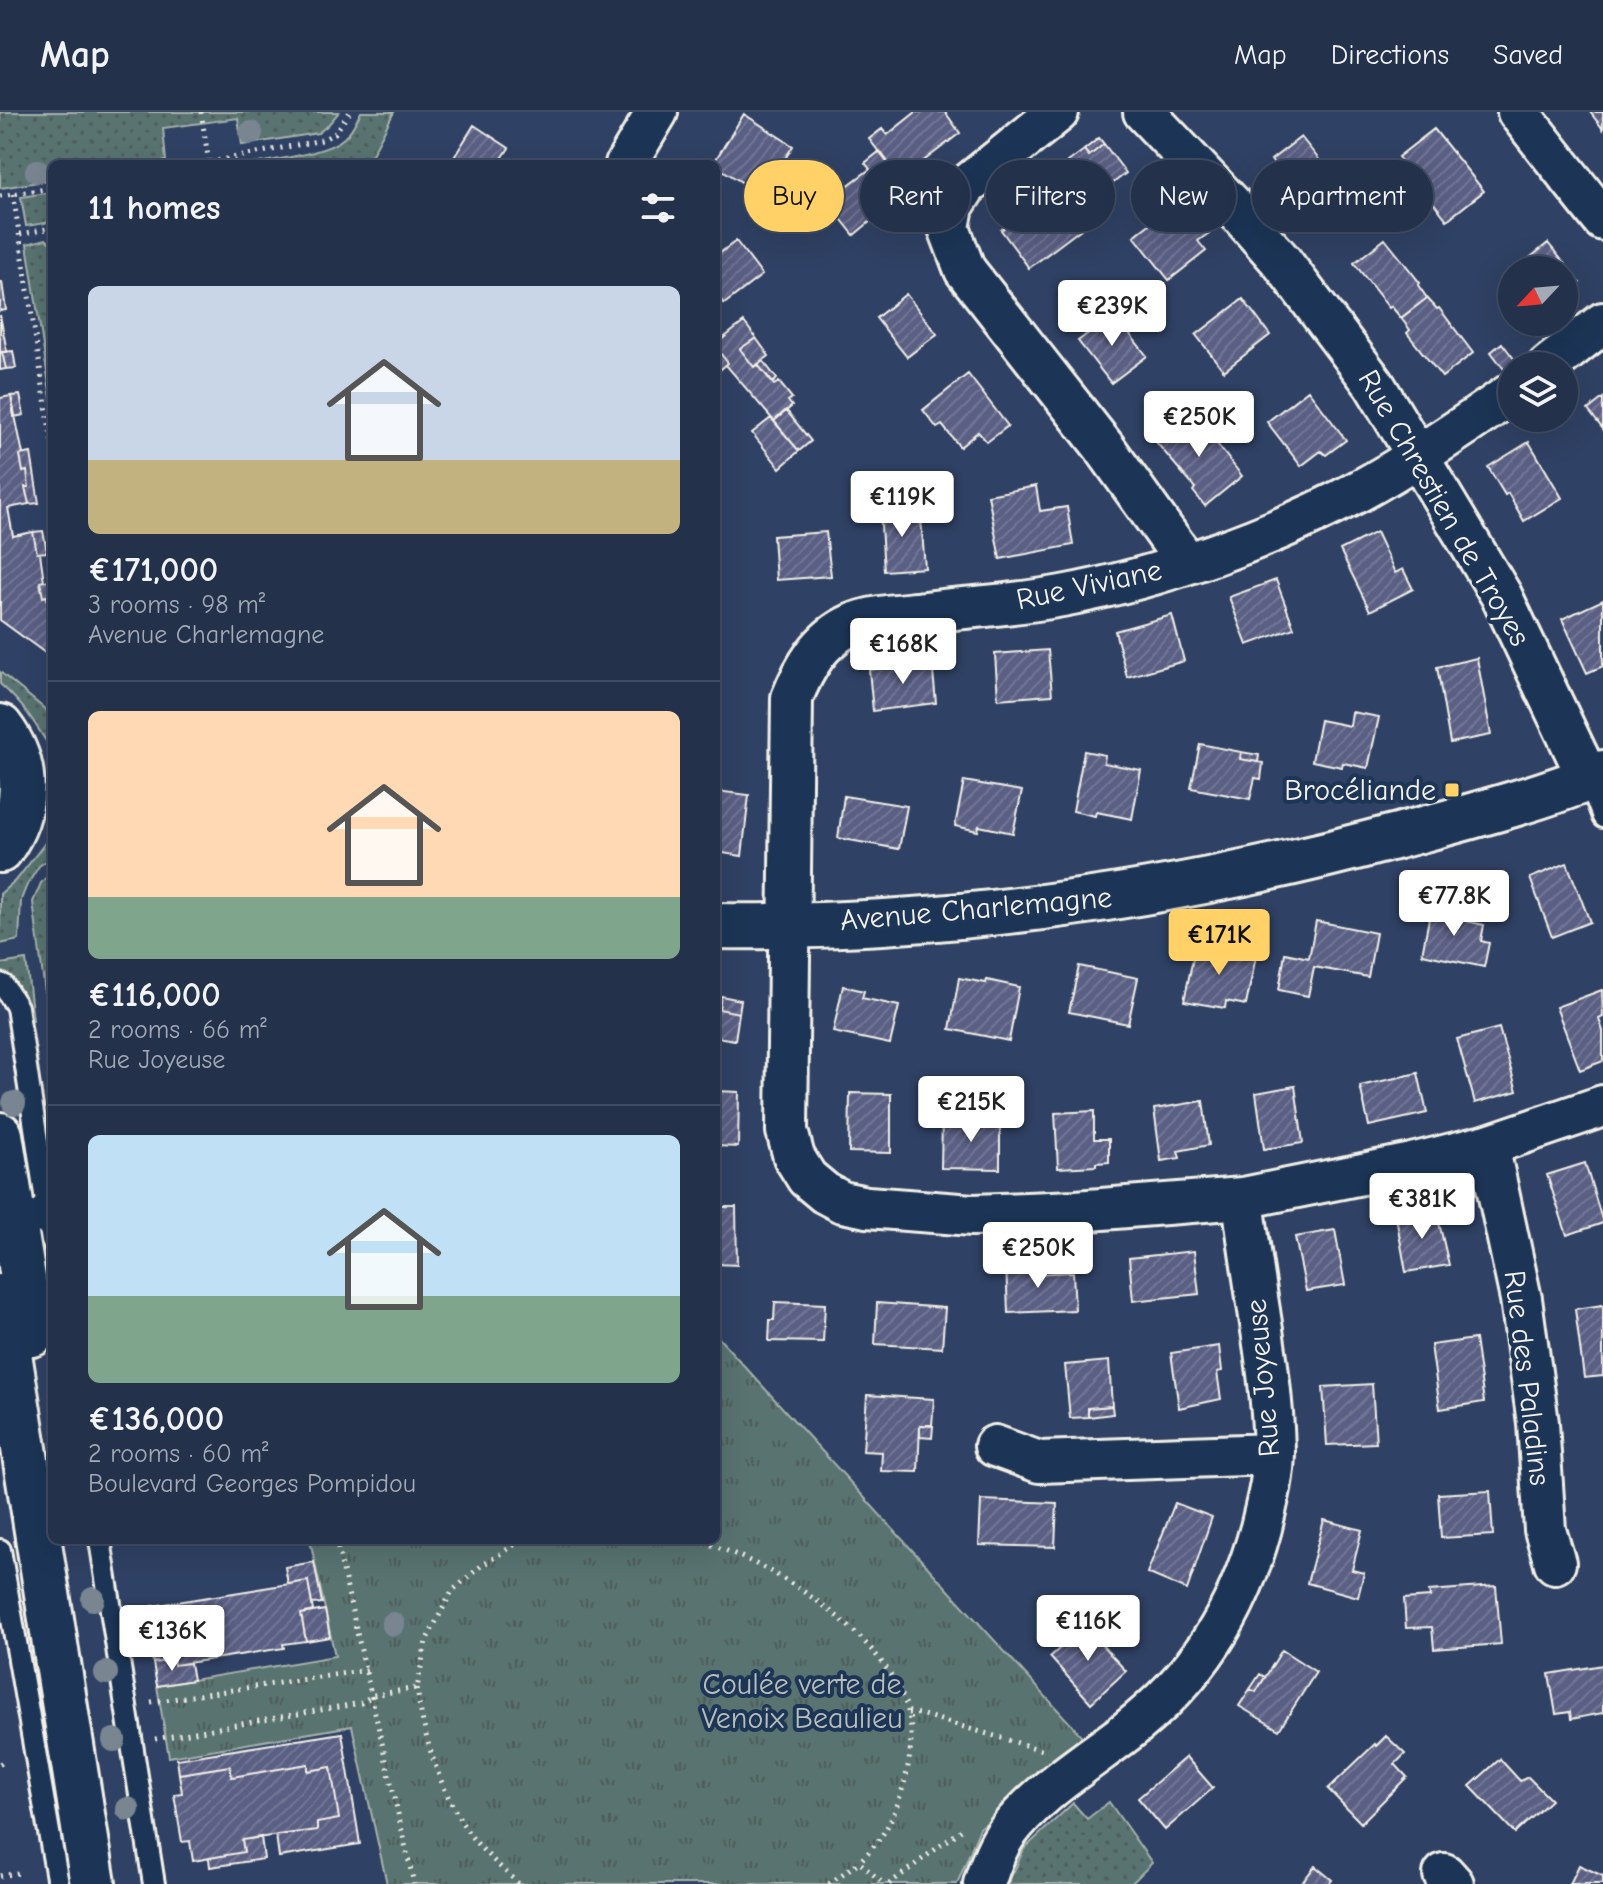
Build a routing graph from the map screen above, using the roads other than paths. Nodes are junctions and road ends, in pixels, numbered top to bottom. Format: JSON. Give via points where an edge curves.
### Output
{"nodes":[{"id":1,"x":657,"y":112,"type":"edge"},
{"id":2,"x":1058,"y":112,"type":"edge"},
{"id":3,"x":1144,"y":112,"type":"edge"},
{"id":4,"x":1518,"y":112,"type":"edge"},
{"id":5,"x":628,"y":160,"type":"edge"},
{"id":6,"x":1603,"y":220,"type":"edge"},
{"id":7,"x":1603,"y":323,"type":"edge"},
{"id":8,"x":1566,"y":352,"type":"edge"},
{"id":9,"x":1498,"y":403,"type":"edge"},
{"id":10,"x":1420,"y":456,"type":"junction"},
{"id":11,"x":1187,"y":563,"type":"junction"},
{"id":12,"x":0,"y":727,"type":"edge"},
{"id":13,"x":1598,"y":789,"type":"edge"},
{"id":14,"x":37,"y":790,"type":"edge"},
{"id":15,"x":0,"y":850,"type":"edge"},
{"id":16,"x":791,"y":925,"type":"junction"},
{"id":17,"x":720,"y":926,"type":"edge"},
{"id":18,"x":0,"y":984,"type":"edge"},
{"id":19,"x":1603,"y":1106,"type":"edge"},
{"id":20,"x":0,"y":1135,"type":"edge"},
{"id":21,"x":1488,"y":1145,"type":"junction"},
{"id":22,"x":1243,"y":1198,"type":"junction"},
{"id":23,"x":48,"y":1204,"type":"edge"},
{"id":24,"x":0,"y":1297,"type":"edge"},
{"id":25,"x":48,"y":1430,"type":"edge"},
{"id":26,"x":995,"y":1446,"type":"dead end"},
{"id":27,"x":1274,"y":1454,"type":"junction"},
{"id":28,"x":67,"y":1544,"type":"edge"},
{"id":29,"x":101,"y":1544,"type":"edge"},
{"id":30,"x":0,"y":1550,"type":"edge"},
{"id":31,"x":1555,"y":1563,"type":"dead end"},
{"id":32,"x":58,"y":1884,"type":"edge"},
{"id":33,"x":93,"y":1884,"type":"edge"},
{"id":34,"x":119,"y":1884,"type":"edge"},
{"id":35,"x":154,"y":1884,"type":"edge"},
{"id":36,"x":984,"y":1884,"type":"edge"}],
"edges":[{"from":1,"to":5,"type":"street"},
{"from":2,"to":11,"type":"street","via":[[966,186],[953,206],[951,236],[965,270]]},
{"from":3,"to":10,"type":"street","name":"Rue Chrestien de Troyes","via":[[1282,262],[1374,384]]},
{"from":4,"to":6,"type":"street"},
{"from":7,"to":8,"type":"street"},
{"from":9,"to":10,"type":"street","name":"Rue Viviane"},
{"from":10,"to":11,"type":"street","name":"Rue Viviane","via":[[1344,498]]},
{"from":10,"to":13,"type":"street","name":"Rue Chrestien de Troyes","via":[[1501,595]]},
{"from":11,"to":16,"type":"street","name":"Rue Viviane","via":[[1060,596],[883,617],[852,624],[828,640],[804,667],[792,698]]},
{"from":12,"to":14,"type":"street"},
{"from":13,"to":16,"type":"street","name":"Avenue Charlemagne","via":[[1292,864],[1153,891],[954,916]]},
{"from":14,"to":15,"type":"street"},
{"from":16,"to":17,"type":"street","name":"Avenue Charlemagne"},
{"from":16,"to":22,"type":"street","name":"Rue Viviane","via":[[787,1131],[794,1157],[825,1193],[867,1207],[973,1215]]},
{"from":18,"to":23,"type":"lane","via":[[17,1007]]},
{"from":19,"to":21,"type":"street","name":"Rue Viviane"},
{"from":20,"to":25,"type":"street"},
{"from":21,"to":22,"type":"street","name":"Rue Viviane"},
{"from":21,"to":31,"type":"street","name":"Rue des Paladins","via":[[1521,1299],[1538,1423],[1545,1530]]},
{"from":22,"to":27,"type":"street","name":"Rue Joyeuse"},
{"from":24,"to":33,"type":"street"},
{"from":26,"to":27,"type":"street","via":[[1039,1462]]},
{"from":27,"to":36,"type":"street","name":"Rue Joyeuse","via":[[1269,1495],[1246,1575],[1232,1609],[1197,1664],[1146,1717],[1022,1815],[1004,1836]]},
{"from":28,"to":34,"type":"street"},
{"from":29,"to":35,"type":"lane"},
{"from":30,"to":32,"type":"lane"}]}
